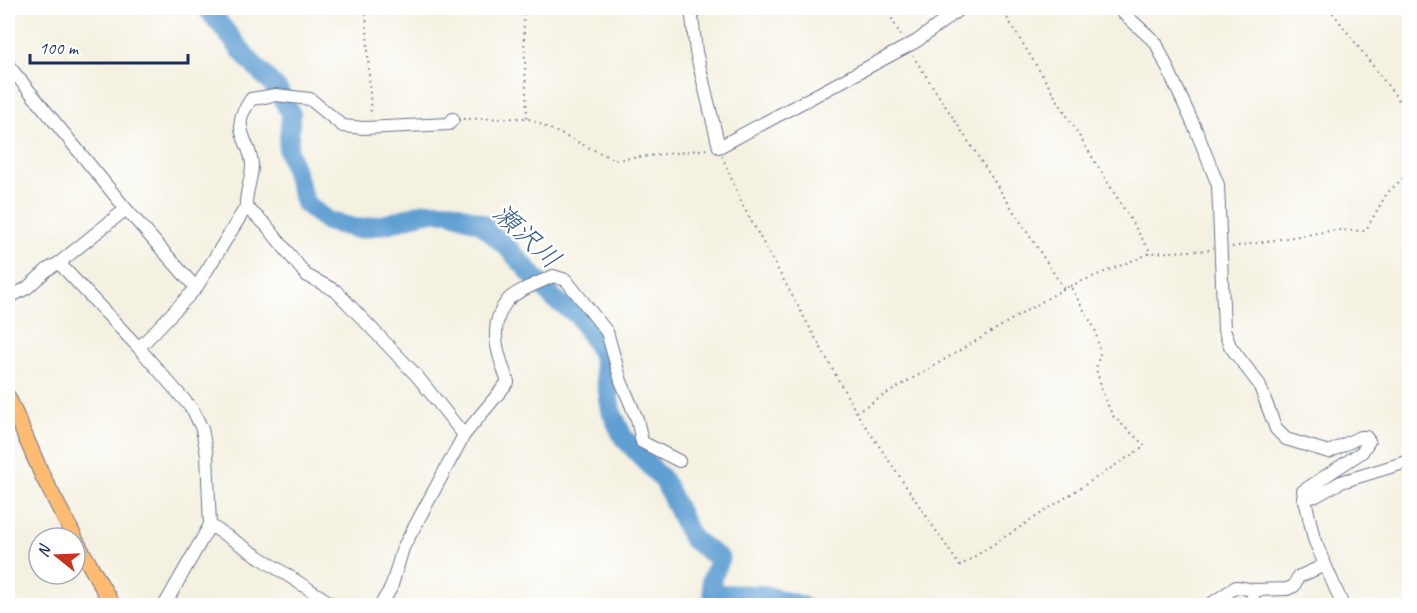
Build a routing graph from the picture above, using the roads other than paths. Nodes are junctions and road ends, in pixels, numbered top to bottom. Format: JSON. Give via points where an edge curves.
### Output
{"nodes":[{"id":1,"x":691,"y":8,"type":"edge"},
{"id":2,"x":961,"y":8,"type":"edge"},
{"id":3,"x":1118,"y":8,"type":"edge"},
{"id":4,"x":8,"y":65,"type":"edge"},
{"id":5,"x":453,"y":119,"type":"road end"},
{"id":6,"x":246,"y":207,"type":"junction"},
{"id":7,"x":126,"y":209,"type":"junction"},
{"id":8,"x":59,"y":263,"type":"junction"},
{"id":9,"x":196,"y":288,"type":"junction"},
{"id":10,"x":8,"y":298,"type":"edge"},
{"id":11,"x":139,"y":348,"type":"junction"},
{"id":12,"x":8,"y":397,"type":"edge"},
{"id":13,"x":464,"y":435,"type":"junction"},
{"id":14,"x":679,"y":461,"type":"dead end"},
{"id":15,"x":1410,"y":461,"type":"edge"},
{"id":16,"x":1303,"y":498,"type":"junction"},
{"id":17,"x":210,"y":525,"type":"junction"},
{"id":18,"x":69,"y":526,"type":"edge"},
{"id":19,"x":87,"y":559,"type":"edge"},
{"id":20,"x":1325,"y":565,"type":"junction"},
{"id":21,"x":1256,"y":590,"type":"junction"},
{"id":22,"x":113,"y":606,"type":"edge"},
{"id":23,"x":164,"y":606,"type":"edge"},
{"id":24,"x":335,"y":606,"type":"edge"},
{"id":25,"x":380,"y":606,"type":"edge"},
{"id":26,"x":1208,"y":606,"type":"edge"},
{"id":27,"x":1250,"y":606,"type":"edge"},
{"id":28,"x":1343,"y":606,"type":"edge"}],
"edges":[{"from":1,"to":2,"type":"street","via":[[696,52],[719,147],[917,41]]},
{"from":3,"to":16,"type":"street","via":[[1156,42],[1218,185],[1224,330],[1230,346],[1259,384],[1276,429],[1286,439],[1329,452],[1360,437],[1370,441],[1362,452],[1303,491]]},
{"from":4,"to":7,"type":"street"},
{"from":5,"to":6,"type":"street","via":[[449,124],[343,126],[310,99],[276,95],[251,99],[241,116],[240,131],[248,145],[252,166]]},
{"from":6,"to":9,"type":"street"},
{"from":6,"to":13,"type":"street","via":[[266,225],[306,275],[336,291],[417,376]]},
{"from":7,"to":8,"type":"street"},
{"from":7,"to":9,"type":"street"},
{"from":8,"to":10,"type":"street"},
{"from":8,"to":11,"type":"street"},
{"from":9,"to":11,"type":"street"},
{"from":11,"to":17,"type":"street","via":[[193,410],[202,429]]},
{"from":12,"to":18,"type":"main road"},
{"from":13,"to":14,"type":"street","via":[[508,382],[496,348],[496,321],[508,300],[553,276],[566,280],[607,332],[642,442]]},
{"from":13,"to":25,"type":"street","via":[[404,548],[391,588]]},
{"from":15,"to":16,"type":"street"},
{"from":16,"to":20,"type":"street"},
{"from":17,"to":23,"type":"street"},
{"from":17,"to":24,"type":"street"},
{"from":19,"to":22,"type":"main road"},
{"from":20,"to":21,"type":"street","via":[[1298,577],[1294,586],[1287,589]]},
{"from":20,"to":28,"type":"street"},
{"from":21,"to":26,"type":"street","via":[[1236,587]]},
{"from":21,"to":27,"type":"street"}]}
